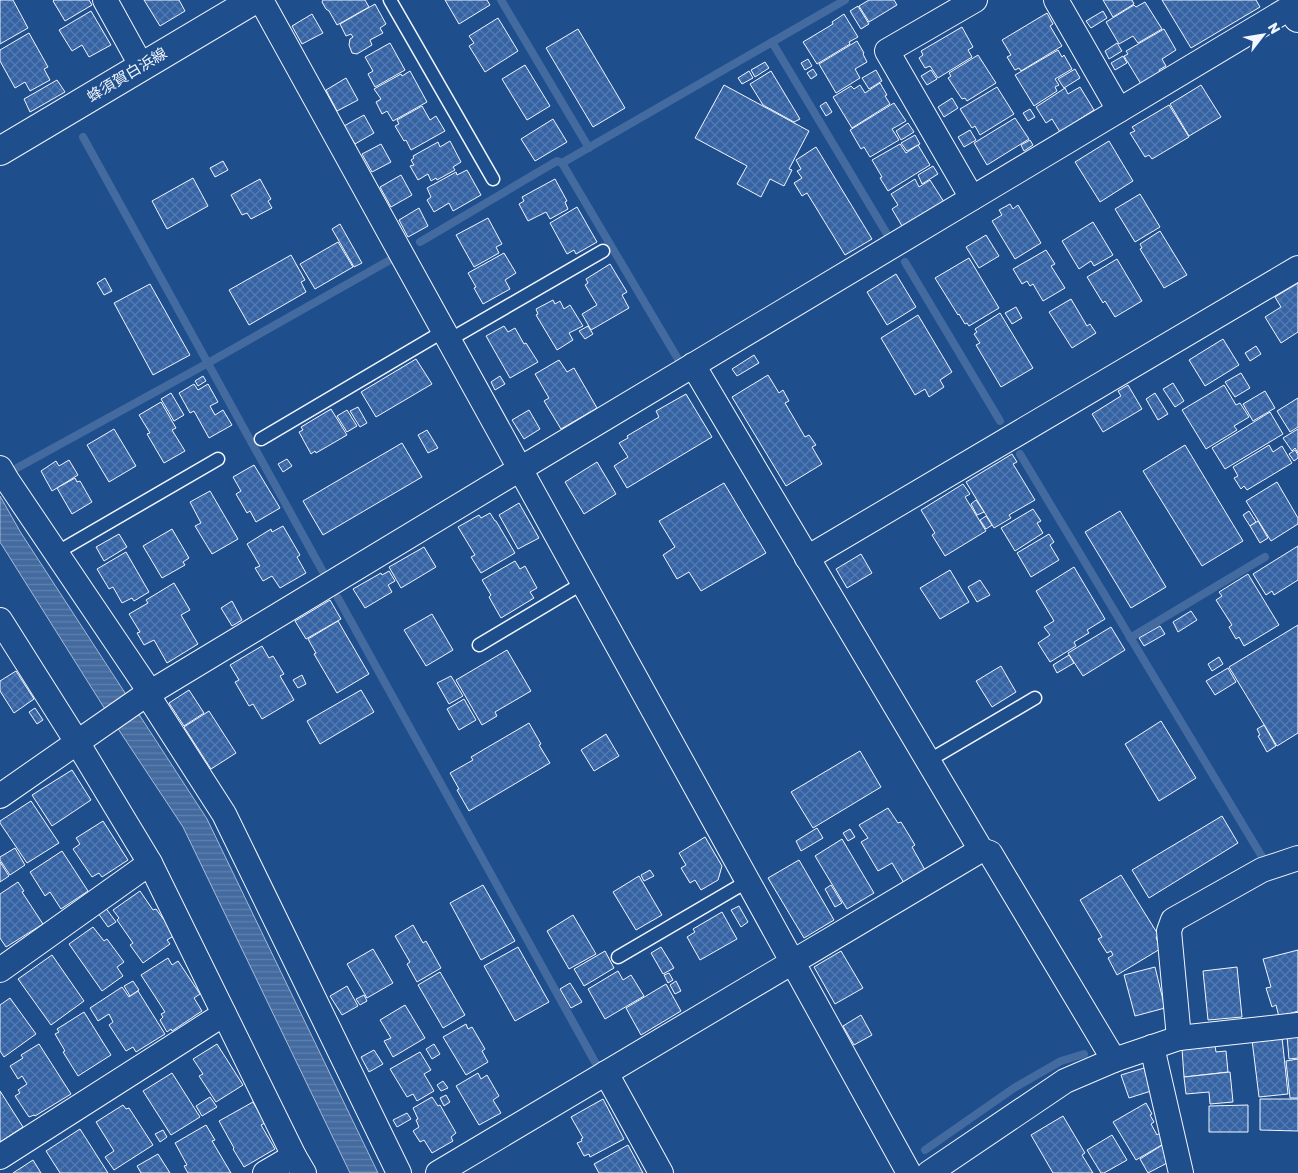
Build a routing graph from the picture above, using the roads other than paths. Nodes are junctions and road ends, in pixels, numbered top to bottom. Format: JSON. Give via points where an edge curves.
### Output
{"nodes":[{"id":1,"x":104,"y":0,"type":"edge"},
{"id":2,"x":254,"y":0,"type":"edge"},
{"id":3,"x":261,"y":0,"type":"edge"},
{"id":4,"x":390,"y":0,"type":"edge"},
{"id":5,"x":975,"y":0,"type":"edge"},
{"id":6,"x":1056,"y":0,"type":"edge"},
{"id":7,"x":1296,"y":6,"type":"edge"},
{"id":8,"x":142,"y":67,"type":"junction"},
{"id":9,"x":1120,"y":110,"type":"junction"},
{"id":10,"x":2,"y":145,"type":"edge"},
{"id":11,"x":493,"y":179,"type":"dead end"},
{"id":12,"x":972,"y":198,"type":"junction"},
{"id":13,"x":603,"y":251,"type":"dead end"},
{"id":14,"x":1298,"y":268,"type":"edge"},
{"id":15,"x":446,"y":335,"type":"junction"},
{"id":16,"x":693,"y":365,"type":"junction"},
{"id":17,"x":261,"y":439,"type":"dead end"},
{"id":18,"x":218,"y":458,"type":"dead end"},
{"id":19,"x":0,"y":468,"type":"edge"},
{"id":20,"x":520,"y":469,"type":"junction"},
{"id":21,"x":56,"y":554,"type":"junction"},
{"id":22,"x":807,"y":558,"type":"junction"},
{"id":23,"x":583,"y":583,"type":"junction"},
{"id":24,"x":3,"y":632,"type":"edge"},
{"id":25,"x":479,"y":645,"type":"dead end"},
{"id":26,"x":146,"y":695,"type":"junction"},
{"id":27,"x":1036,"y":698,"type":"dead end"},
{"id":28,"x":77,"y":742,"type":"junction"},
{"id":29,"x":928,"y":761,"type":"junction"},
{"id":30,"x":0,"y":796,"type":"edge"},
{"id":31,"x":981,"y":850,"type":"junction"},
{"id":32,"x":1298,"y":858,"type":"edge"},
{"id":33,"x":150,"y":863,"type":"junction"},
{"id":34,"x":748,"y":881,"type":"junction"},
{"id":35,"x":618,"y":957,"type":"dead end"},
{"id":36,"x":792,"y":962,"type":"junction"},
{"id":37,"x":0,"y":970,"type":"edge"},
{"id":38,"x":224,"y":1014,"type":"junction"},
{"id":39,"x":1298,"y":1025,"type":"edge"},
{"id":40,"x":1179,"y":1038,"type":"junction"},
{"id":41,"x":1152,"y":1047,"type":"junction"},
{"id":42,"x":1114,"y":1060,"type":"junction"},
{"id":43,"x":606,"y":1073,"type":"junction"},
{"id":44,"x":0,"y":1157,"type":"edge"},
{"id":45,"x":299,"y":1165,"type":"edge"},
{"id":46,"x":265,"y":1173,"type":"edge"},
{"id":47,"x":399,"y":1173,"type":"edge"},
{"id":48,"x":438,"y":1173,"type":"edge"},
{"id":49,"x":661,"y":1173,"type":"edge"},
{"id":50,"x":908,"y":1173,"type":"edge"},
{"id":51,"x":929,"y":1173,"type":"edge"},
{"id":52,"x":1181,"y":1173,"type":"edge"}],
"edges":[{"from":1,"to":8,"type":"street"},
{"from":2,"to":8,"type":"main road","name":"蜂須賀白浜線"},
{"from":3,"to":15,"type":"street"},
{"from":4,"to":11,"type":"lane"},
{"from":5,"to":12,"type":"street","via":[[887,51]]},
{"from":6,"to":9,"type":"street"},
{"from":7,"to":9,"type":"street"},
{"from":8,"to":10,"type":"main road","name":"蜂須賀白浜線"},
{"from":9,"to":12,"type":"street"},
{"from":12,"to":16,"type":"street"},
{"from":13,"to":15,"type":"lane"},
{"from":14,"to":22,"type":"street"},
{"from":15,"to":17,"type":"lane"},
{"from":15,"to":20,"type":"street"},
{"from":16,"to":20,"type":"street"},
{"from":16,"to":22,"type":"street"},
{"from":18,"to":21,"type":"lane"},
{"from":19,"to":21,"type":"street"},
{"from":20,"to":23,"type":"street"},
{"from":20,"to":26,"type":"street"},
{"from":21,"to":26,"type":"street"},
{"from":22,"to":29,"type":"street"},
{"from":23,"to":25,"type":"lane"},
{"from":23,"to":34,"type":"street"},
{"from":24,"to":28,"type":"street"},
{"from":26,"to":28,"type":"street"},
{"from":26,"to":47,"type":"street","via":[[224,814]]},
{"from":27,"to":29,"type":"lane"},
{"from":28,"to":30,"type":"street"},
{"from":28,"to":33,"type":"street"},
{"from":29,"to":31,"type":"street"},
{"from":31,"to":36,"type":"street"},
{"from":31,"to":42,"type":"street","via":[[990,852]]},
{"from":32,"to":40,"type":"street","via":[[1262,870],[1173,920],[1169,931]]},
{"from":33,"to":37,"type":"street"},
{"from":33,"to":38,"type":"street"},
{"from":34,"to":35,"type":"lane"},
{"from":34,"to":36,"type":"street"},
{"from":36,"to":43,"type":"street"},
{"from":36,"to":50,"type":"street"},
{"from":38,"to":44,"type":"street"},
{"from":38,"to":45,"type":"street"},
{"from":39,"to":40,"type":"street"},
{"from":40,"to":41,"type":"street"},
{"from":41,"to":42,"type":"street"},
{"from":41,"to":52,"type":"street"},
{"from":42,"to":51,"type":"street","via":[[1064,1080]]},
{"from":43,"to":48,"type":"street"},
{"from":43,"to":49,"type":"street"},
{"from":45,"to":46,"type":"street"}]}
